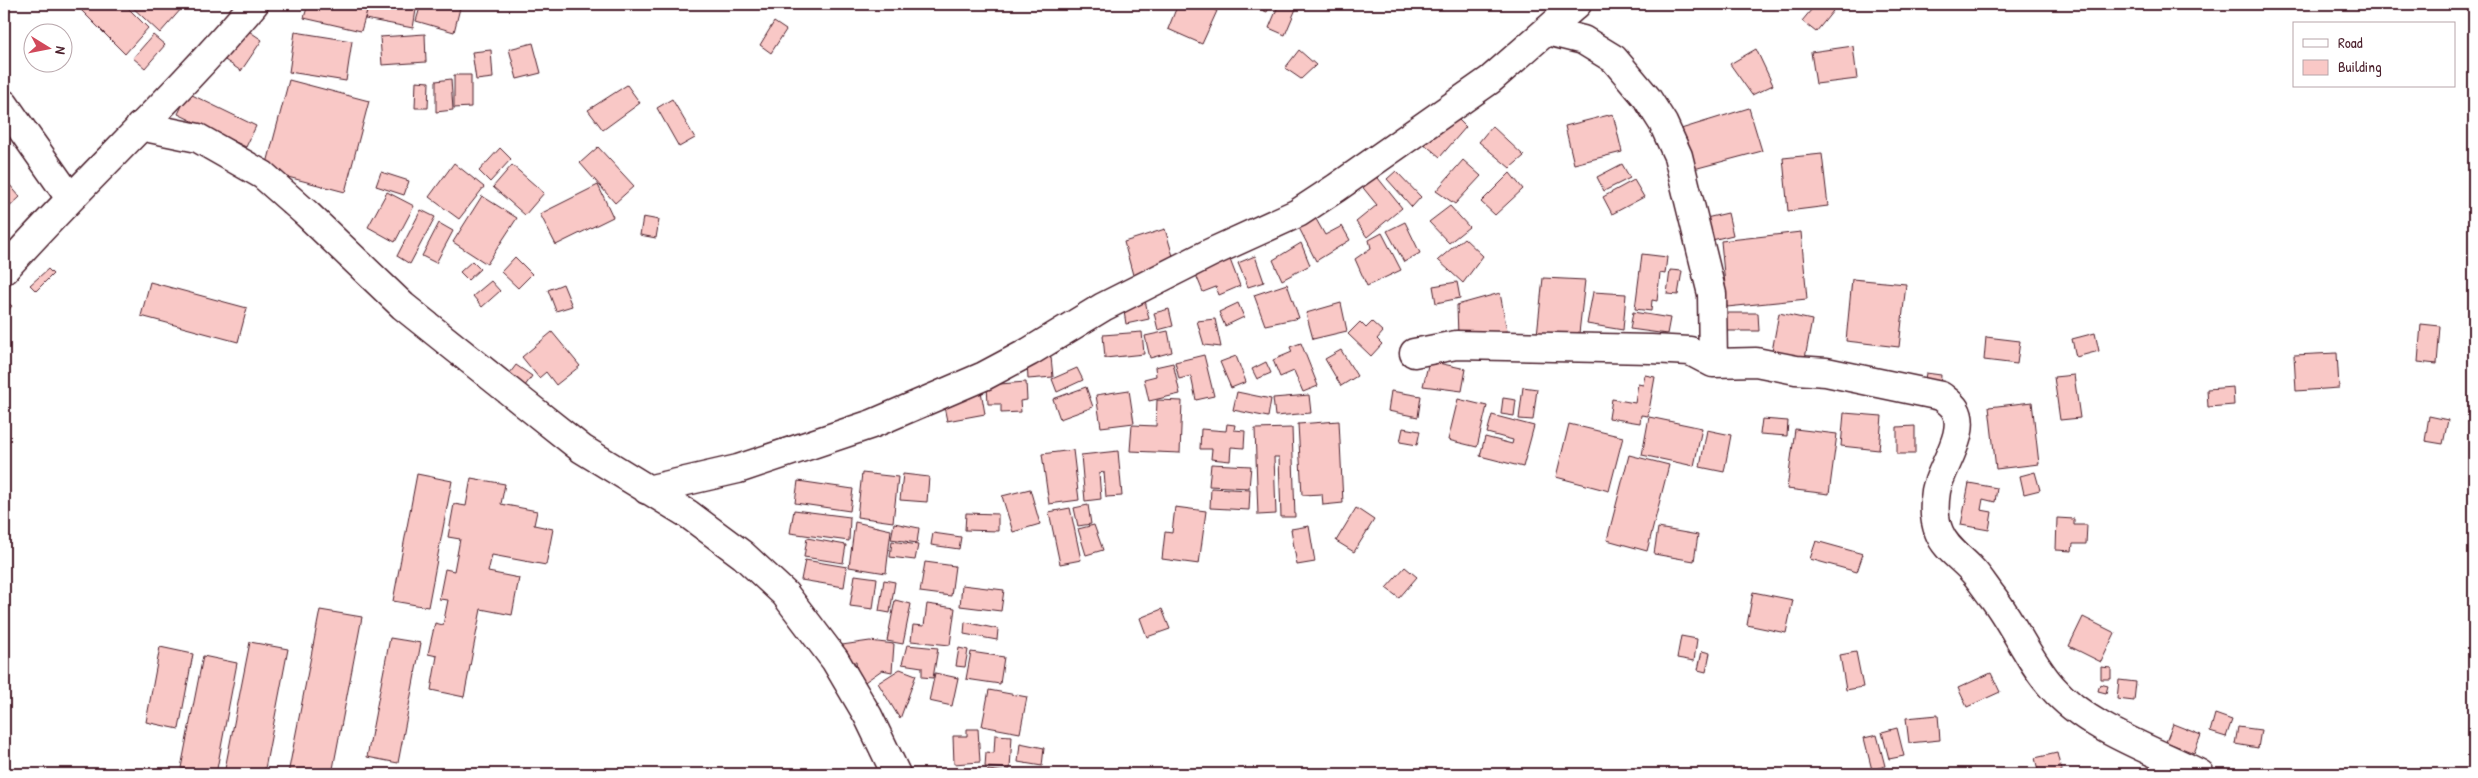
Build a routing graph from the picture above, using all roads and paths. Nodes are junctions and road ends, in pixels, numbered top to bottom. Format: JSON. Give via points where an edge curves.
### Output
{"nodes":[{"id":1,"x":254,"y":4,"type":"edge"},
{"id":2,"x":1577,"y":4,"type":"edge"},
{"id":3,"x":1547,"y":32,"type":"junction"},
{"id":4,"x":4,"y":104,"type":"edge"},
{"id":5,"x":140,"y":126,"type":"junction"},
{"id":6,"x":70,"y":198,"type":"junction"},
{"id":7,"x":4,"y":270,"type":"edge"},
{"id":8,"x":1414,"y":353,"type":"dead end"},
{"id":9,"x":1713,"y":363,"type":"junction"},
{"id":10,"x":647,"y":490,"type":"junction"},
{"id":11,"x":896,"y":774,"type":"edge"},
{"id":12,"x":2200,"y":774,"type":"edge"}],
"edges":[{"from":1,"to":5,"type":"street","via":[[196,70]]},
{"from":2,"to":3,"type":"street"},
{"from":3,"to":9,"type":"street","via":[[1583,40],[1614,59],[1663,123],[1678,156],[1712,294]]},
{"from":3,"to":10,"type":"street","via":[[1490,80],[1298,213],[1103,307],[991,372],[872,424],[738,469]]},
{"from":4,"to":6,"type":"street"},
{"from":5,"to":6,"type":"street"},
{"from":5,"to":10,"type":"street","via":[[198,138],[262,175],[379,284],[467,358],[582,449]]},
{"from":6,"to":7,"type":"street"},
{"from":8,"to":9,"type":"street","via":[[1456,345],[1652,349],[1690,351]]},
{"from":9,"to":12,"type":"street","via":[[1756,362],[1826,372],[1941,396],[1955,409],[1958,425],[1955,444],[1936,492],[1935,520],[1948,548],[1972,570],[2000,606],[2039,671],[2062,698],[2095,724]]},
{"from":10,"to":11,"type":"street","via":[[718,535],[785,594],[854,691]]}]}
